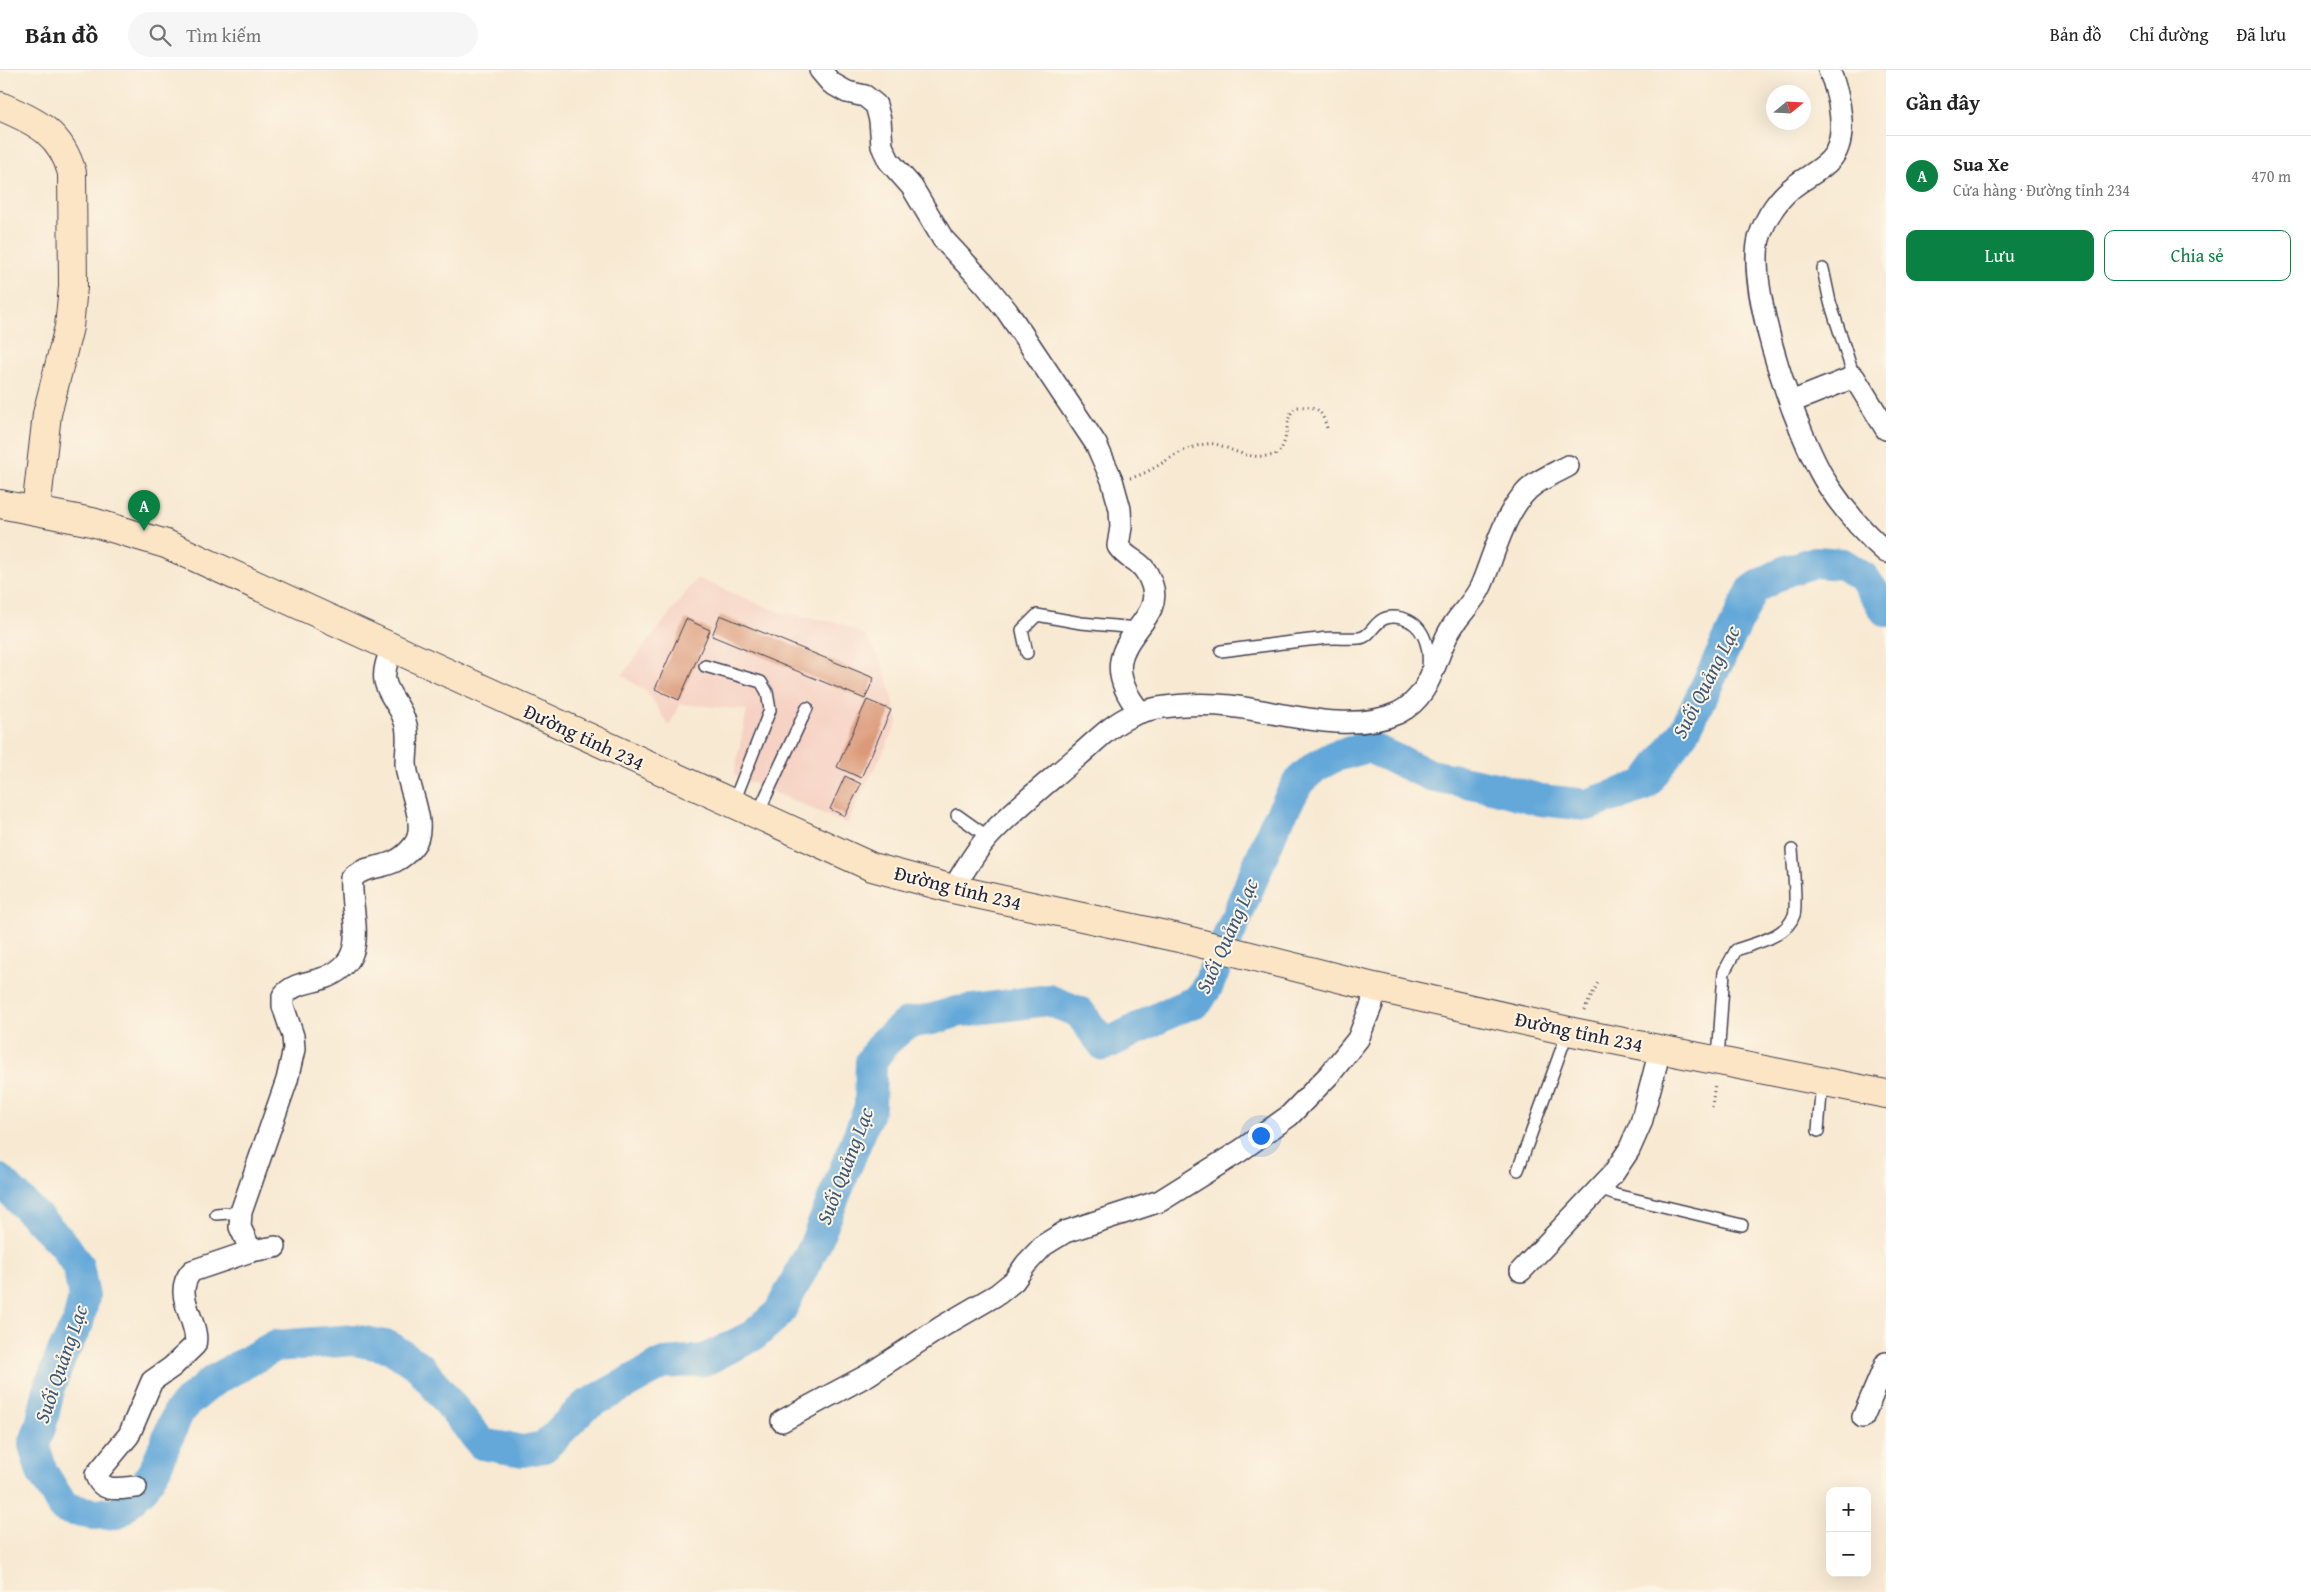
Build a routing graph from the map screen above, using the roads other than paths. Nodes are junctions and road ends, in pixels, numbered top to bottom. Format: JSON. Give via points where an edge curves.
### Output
{"nodes":[{"id":1,"x":820,"y":70,"type":"edge"},
{"id":2,"x":1829,"y":70,"type":"edge"},
{"id":3,"x":0,"y":106,"type":"edge"},
{"id":4,"x":1822,"y":269,"type":"dead end"},
{"id":5,"x":1854,"y":377,"type":"junction"},
{"id":6,"x":1791,"y":402,"type":"junction"},
{"id":7,"x":1886,"y":429,"type":"edge"},
{"id":8,"x":1568,"y":466,"type":"dead end"},
{"id":9,"x":0,"y":504,"type":"edge"},
{"id":10,"x":36,"y":510,"type":"junction"},
{"id":11,"x":1886,"y":552,"type":"edge"},
{"id":12,"x":1137,"y":628,"type":"junction"},
{"id":13,"x":392,"y":648,"type":"junction"},
{"id":14,"x":1221,"y":651,"type":"dead end"},
{"id":15,"x":1027,"y":653,"type":"dead end"},
{"id":16,"x":704,"y":666,"type":"dead end"},
{"id":17,"x":1426,"y":686,"type":"junction"},
{"id":18,"x":807,"y":708,"type":"dead end"},
{"id":19,"x":1140,"y":712,"type":"junction"},
{"id":20,"x":745,"y":810,"type":"junction"},
{"id":21,"x":957,"y":815,"type":"dead end"},
{"id":22,"x":988,"y":838,"type":"junction"},
{"id":23,"x":1792,"y":850,"type":"dead end"},
{"id":24,"x":953,"y":889,"type":"junction"},
{"id":25,"x":1374,"y":987,"type":"junction"},
{"id":26,"x":1571,"y":1031,"type":"junction"},
{"id":27,"x":1660,"y":1050,"type":"junction"},
{"id":28,"x":1718,"y":1059,"type":"junction"},
{"id":29,"x":1822,"y":1081,"type":"junction"},
{"id":30,"x":1886,"y":1094,"type":"edge"},
{"id":31,"x":1818,"y":1131,"type":"dead end"},
{"id":32,"x":1518,"y":1170,"type":"dead end"},
{"id":33,"x":1599,"y":1189,"type":"junction"},
{"id":34,"x":241,"y":1212,"type":"junction"},
{"id":35,"x":216,"y":1214,"type":"dead end"},
{"id":36,"x":1742,"y":1224,"type":"dead end"},
{"id":37,"x":275,"y":1247,"type":"dead end"},
{"id":38,"x":251,"y":1251,"type":"junction"},
{"id":39,"x":1522,"y":1271,"type":"dead end"},
{"id":40,"x":1886,"y":1363,"type":"edge"},
{"id":41,"x":1863,"y":1417,"type":"dead end"},
{"id":42,"x":782,"y":1421,"type":"dead end"},
{"id":43,"x":136,"y":1487,"type":"dead end"}],
"edges":[{"from":1,"to":12,"type":"street","via":[[831,83],[847,92],[865,96],[876,105],[882,146],[889,161],[912,187],[943,239],[1007,311],[1096,444],[1112,480],[1121,519],[1118,546],[1144,567],[1155,595],[1154,606]]},
{"from":2,"to":6,"type":"street","via":[[1839,96],[1839,145],[1836,153],[1830,161],[1783,195],[1764,225],[1757,253],[1765,318]]},
{"from":3,"to":10,"type":"main road","via":[[51,133],[68,157],[72,173],[73,287],[69,327],[47,414]]},
{"from":4,"to":5,"type":"lane"},
{"from":5,"to":6,"type":"street"},
{"from":5,"to":7,"type":"street"},
{"from":6,"to":11,"type":"street","via":[[1828,486],[1864,533]]},
{"from":8,"to":17,"type":"street","via":[[1534,485],[1518,502],[1502,531],[1481,587],[1447,634]]},
{"from":9,"to":10,"type":"main road","name":"Đường tỉnh 234"},
{"from":10,"to":13,"type":"main road","name":"Đường tỉnh 234","via":[[92,522],[166,544]]},
{"from":12,"to":15,"type":"lane","via":[[1038,615],[1022,630]]},
{"from":12,"to":19,"type":"street","via":[[1126,646],[1121,664],[1126,693]]},
{"from":13,"to":20,"type":"main road","name":"Đường tỉnh 234"},
{"from":13,"to":34,"type":"street","via":[[385,681],[406,725],[407,775],[419,822],[418,838],[401,859],[387,866],[361,871],[352,878],[357,933],[352,955],[346,964],[333,974],[295,986],[283,996],[282,1006],[293,1036],[294,1049],[288,1080]]},
{"from":14,"to":17,"type":"lane","via":[[1321,639],[1360,638],[1368,634],[1378,621],[1402,618],[1415,626],[1427,644]]},
{"from":16,"to":20,"type":"lane","via":[[761,682],[770,702]]},
{"from":17,"to":19,"type":"street","via":[[1418,700],[1400,712],[1362,723],[1215,704]]},
{"from":18,"to":20,"type":"lane"},
{"from":19,"to":22,"type":"street","via":[[1116,724]]},
{"from":20,"to":24,"type":"main road","name":"Đường tỉnh 234","via":[[872,867]]},
{"from":21,"to":22,"type":"lane"},
{"from":22,"to":24,"type":"street","via":[[971,858]]},
{"from":23,"to":28,"type":"lane","via":[[1794,915],[1783,930],[1736,950],[1724,972]]},
{"from":24,"to":25,"type":"main road","name":"Đường tỉnh 234","via":[[1179,938]]},
{"from":25,"to":26,"type":"main road","name":"Đường tỉnh 234"},
{"from":25,"to":42,"type":"street","via":[[1372,1004],[1358,1039],[1330,1074],[1289,1116],[1233,1156],[1160,1201],[1065,1232],[1044,1245],[1014,1281],[998,1294],[868,1374]]},
{"from":26,"to":27,"type":"main road","name":"Đường tỉnh 234"},
{"from":26,"to":32,"type":"lane"},
{"from":27,"to":28,"type":"main road","name":"Đường tỉnh 234"},
{"from":27,"to":33,"type":"street","via":[[1641,1124],[1629,1150]]},
{"from":28,"to":29,"type":"main road","name":"Đường tỉnh 234"},
{"from":29,"to":30,"type":"main road","name":"Đường tỉnh 234"},
{"from":29,"to":31,"type":"lane"},
{"from":33,"to":36,"type":"lane"},
{"from":33,"to":39,"type":"street"},
{"from":34,"to":35,"type":"lane"},
{"from":34,"to":38,"type":"street","via":[[240,1227]]},
{"from":37,"to":38,"type":"street"},
{"from":38,"to":43,"type":"street","via":[[192,1271],[187,1276],[185,1303],[196,1337],[195,1345],[152,1381],[128,1435],[96,1475],[109,1490]]},
{"from":40,"to":41,"type":"street"}]}
